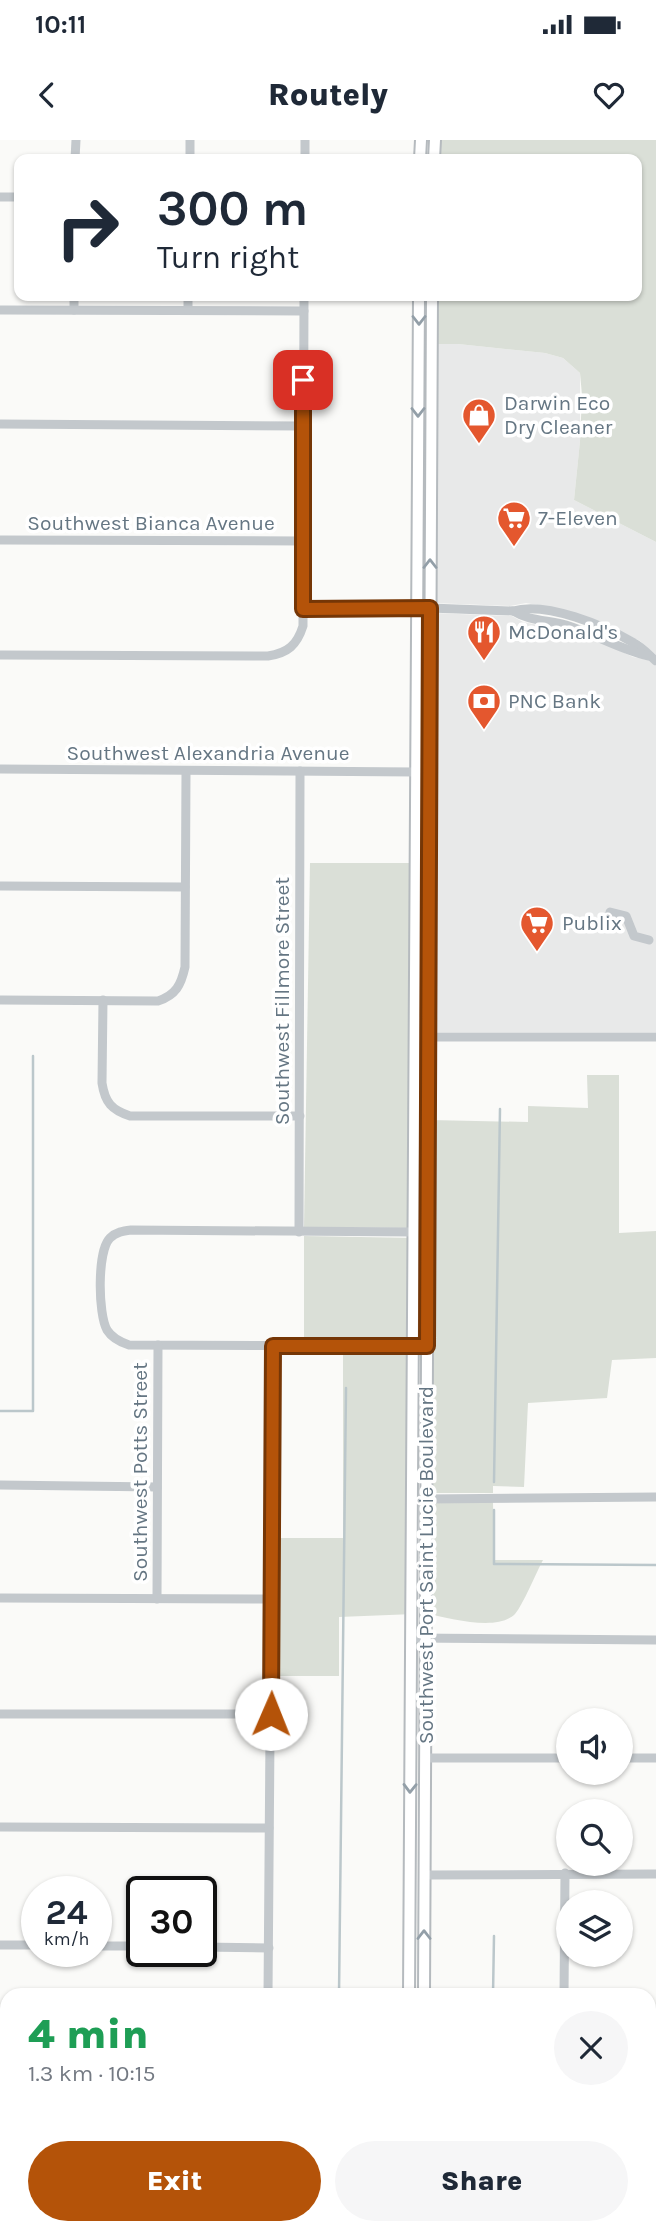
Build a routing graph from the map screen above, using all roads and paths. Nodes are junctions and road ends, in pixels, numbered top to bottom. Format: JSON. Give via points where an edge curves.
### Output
{"nodes":[{"id":1,"x":74,"y":301,"type":"edge"},
{"id":2,"x":188,"y":301,"type":"edge"},
{"id":3,"x":304,"y":301,"type":"edge"},
{"id":4,"x":419,"y":301,"type":"edge"},
{"id":5,"x":432,"y":301,"type":"edge"},
{"id":6,"x":0,"y":310,"type":"edge"},
{"id":7,"x":74,"y":310,"type":"junction"},
{"id":8,"x":188,"y":310,"type":"junction"},
{"id":9,"x":304,"y":312,"type":"junction"},
{"id":10,"x":419,"y":344,"type":"junction"},
{"id":11,"x":433,"y":372,"type":"junction"},
{"id":12,"x":0,"y":424,"type":"edge"},
{"id":13,"x":302,"y":426,"type":"junction"},
{"id":14,"x":0,"y":540,"type":"edge"},
{"id":15,"x":303,"y":541,"type":"junction"},
{"id":16,"x":430,"y":608,"type":"junction"},
{"id":17,"x":303,"y":609,"type":"junction"},
{"id":18,"x":415,"y":609,"type":"junction"},
{"id":19,"x":0,"y":655,"type":"edge"},
{"id":20,"x":653,"y":658,"type":"edge"},
{"id":21,"x":0,"y":769,"type":"edge"},
{"id":22,"x":186,"y":771,"type":"junction"},
{"id":23,"x":300,"y":771,"type":"junction"},
{"id":24,"x":415,"y":772,"type":"junction"},
{"id":25,"x":430,"y":801,"type":"junction"},
{"id":26,"x":0,"y":886,"type":"edge"},
{"id":27,"x":185,"y":887,"type":"junction"},
{"id":28,"x":610,"y":912,"type":"dead end"},
{"id":29,"x":649,"y":940,"type":"dead end"},
{"id":30,"x":0,"y":1000,"type":"edge"},
{"id":31,"x":103,"y":1000,"type":"junction"},
{"id":32,"x":415,"y":1037,"type":"junction"},
{"id":33,"x":430,"y":1037,"type":"junction"},
{"id":34,"x":656,"y":1037,"type":"edge"},
{"id":35,"x":300,"y":1116,"type":"junction"},
{"id":36,"x":299,"y":1232,"type":"junction"},
{"id":37,"x":413,"y":1232,"type":"junction"},
{"id":38,"x":158,"y":1345,"type":"junction"},
{"id":39,"x":273,"y":1346,"type":"junction"},
{"id":40,"x":413,"y":1346,"type":"junction"},
{"id":41,"x":427,"y":1346,"type":"junction"},
{"id":42,"x":0,"y":1485,"type":"edge"},
{"id":43,"x":157,"y":1487,"type":"junction"},
{"id":44,"x":656,"y":1497,"type":"edge"},
{"id":45,"x":426,"y":1499,"type":"junction"},
{"id":46,"x":0,"y":1598,"type":"edge"},
{"id":47,"x":157,"y":1599,"type":"junction"},
{"id":48,"x":272,"y":1599,"type":"junction"},
{"id":49,"x":412,"y":1638,"type":"junction"},
{"id":50,"x":427,"y":1638,"type":"junction"},
{"id":51,"x":656,"y":1640,"type":"edge"},
{"id":52,"x":0,"y":1714,"type":"edge"},
{"id":53,"x":271,"y":1714,"type":"junction"},
{"id":54,"x":426,"y":1758,"type":"junction"},
{"id":55,"x":556,"y":1758,"type":"edge"},
{"id":56,"x":633,"y":1758,"type":"edge"},
{"id":57,"x":656,"y":1758,"type":"edge"},
{"id":58,"x":0,"y":1827,"type":"edge"},
{"id":59,"x":269,"y":1828,"type":"junction"},
{"id":60,"x":556,"y":1873,"type":"edge"},
{"id":61,"x":633,"y":1874,"type":"edge"},
{"id":62,"x":656,"y":1874,"type":"edge"},
{"id":63,"x":425,"y":1875,"type":"junction"},
{"id":64,"x":565,"y":1876,"type":"edge"},
{"id":65,"x":0,"y":1945,"type":"edge"},
{"id":66,"x":21,"y":1945,"type":"edge"},
{"id":67,"x":217,"y":1947,"type":"edge"},
{"id":68,"x":269,"y":1948,"type":"junction"},
{"id":69,"x":268,"y":1988,"type":"edge"},
{"id":70,"x":409,"y":1988,"type":"edge"},
{"id":71,"x":424,"y":1988,"type":"edge"},
{"id":72,"x":564,"y":1988,"type":"edge"}],
"edges":[{"from":1,"to":7,"type":"street"},
{"from":2,"to":8,"type":"street"},
{"from":3,"to":9,"type":"street"},
{"from":4,"to":10,"type":"main road","name":"Southwest Port Saint Lucie Boulevard","one_way":true},
{"from":5,"to":11,"type":"main road","name":"Southwest Port Saint Lucie Boulevard"},
{"from":6,"to":7,"type":"street"},
{"from":7,"to":8,"type":"street"},
{"from":8,"to":9,"type":"street"},
{"from":9,"to":13,"type":"street"},
{"from":10,"to":11,"type":"main road"},
{"from":10,"to":18,"type":"main road","name":"Southwest Port Saint Lucie Boulevard","one_way":true},
{"from":16,"to":11,"type":"main road","name":"Southwest Port Saint Lucie Boulevard","one_way":true},
{"from":12,"to":13,"type":"street"},
{"from":13,"to":15,"type":"street"},
{"from":14,"to":15,"type":"street","name":"Southwest Bianca Avenue"},
{"from":15,"to":17,"type":"street"},
{"from":16,"to":18,"type":"street"},
{"from":16,"to":20,"type":"street","via":[[513,611]]},
{"from":16,"to":25,"type":"main road","name":"Southwest Port Saint Lucie Boulevard"},
{"from":17,"to":18,"type":"street"},
{"from":17,"to":19,"type":"street","via":[[303,626],[292,648],[268,656]]},
{"from":18,"to":24,"type":"main road","name":"Southwest Port Saint Lucie Boulevard"},
{"from":21,"to":22,"type":"street","name":"Southwest Alexandria Avenue"},
{"from":22,"to":23,"type":"street","name":"Southwest Alexandria Avenue"},
{"from":22,"to":27,"type":"street"},
{"from":23,"to":24,"type":"street","name":"Southwest Alexandria Avenue"},
{"from":23,"to":35,"type":"street","name":"Southwest Fillmore Street"},
{"from":24,"to":25,"type":"main road"},
{"from":24,"to":32,"type":"main road","name":"Southwest Port Saint Lucie Boulevard"},
{"from":25,"to":33,"type":"main road","name":"Southwest Port Saint Lucie Boulevard"},
{"from":26,"to":27,"type":"street"},
{"from":27,"to":31,"type":"street","via":[[185,967],[176,992],[158,1001]]},
{"from":28,"to":29,"type":"street","via":[[626,916],[634,936]]},
{"from":30,"to":31,"type":"street"},
{"from":31,"to":35,"type":"street","via":[[102,1083],[109,1105],[118,1112],[130,1116]]},
{"from":32,"to":33,"type":"street"},
{"from":32,"to":37,"type":"main road","name":"Southwest Port Saint Lucie Boulevard"},
{"from":33,"to":34,"type":"street"},
{"from":33,"to":41,"type":"main road","name":"Southwest Port Saint Lucie Boulevard"},
{"from":35,"to":36,"type":"street","name":"Southwest Fillmore Street"},
{"from":36,"to":37,"type":"street"},
{"from":36,"to":38,"type":"street","via":[[131,1230],[110,1238],[101,1258],[105,1327],[118,1341]]},
{"from":37,"to":40,"type":"main road","name":"Southwest Port Saint Lucie Boulevard"},
{"from":38,"to":39,"type":"street"},
{"from":38,"to":43,"type":"street","name":"Southwest Potts Street"},
{"from":39,"to":40,"type":"street"},
{"from":39,"to":48,"type":"street"},
{"from":40,"to":41,"type":"street"},
{"from":40,"to":49,"type":"main road","name":"Southwest Port Saint Lucie Boulevard"},
{"from":41,"to":45,"type":"main road","name":"Southwest Port Saint Lucie Boulevard"},
{"from":42,"to":43,"type":"street"},
{"from":43,"to":47,"type":"street","name":"Southwest Potts Street"},
{"from":44,"to":45,"type":"street"},
{"from":45,"to":50,"type":"main road","name":"Southwest Port Saint Lucie Boulevard"},
{"from":46,"to":47,"type":"street"},
{"from":47,"to":48,"type":"street"},
{"from":48,"to":53,"type":"street"},
{"from":49,"to":50,"type":"street"},
{"from":49,"to":70,"type":"main road","name":"Southwest Port Saint Lucie Boulevard","one_way":true},
{"from":50,"to":51,"type":"street"},
{"from":50,"to":54,"type":"main road","name":"Southwest Port Saint Lucie Boulevard"},
{"from":52,"to":53,"type":"street"},
{"from":53,"to":59,"type":"street"},
{"from":54,"to":55,"type":"street"},
{"from":54,"to":63,"type":"main road","name":"Southwest Port Saint Lucie Boulevard"},
{"from":56,"to":57,"type":"street"},
{"from":58,"to":59,"type":"street"},
{"from":59,"to":68,"type":"street"},
{"from":60,"to":63,"type":"street"},
{"from":61,"to":62,"type":"street"},
{"from":71,"to":63,"type":"main road","name":"Southwest Port Saint Lucie Boulevard","one_way":true},
{"from":64,"to":72,"type":"street"},
{"from":65,"to":66,"type":"street"},
{"from":67,"to":68,"type":"street"},
{"from":68,"to":69,"type":"street"}]}
